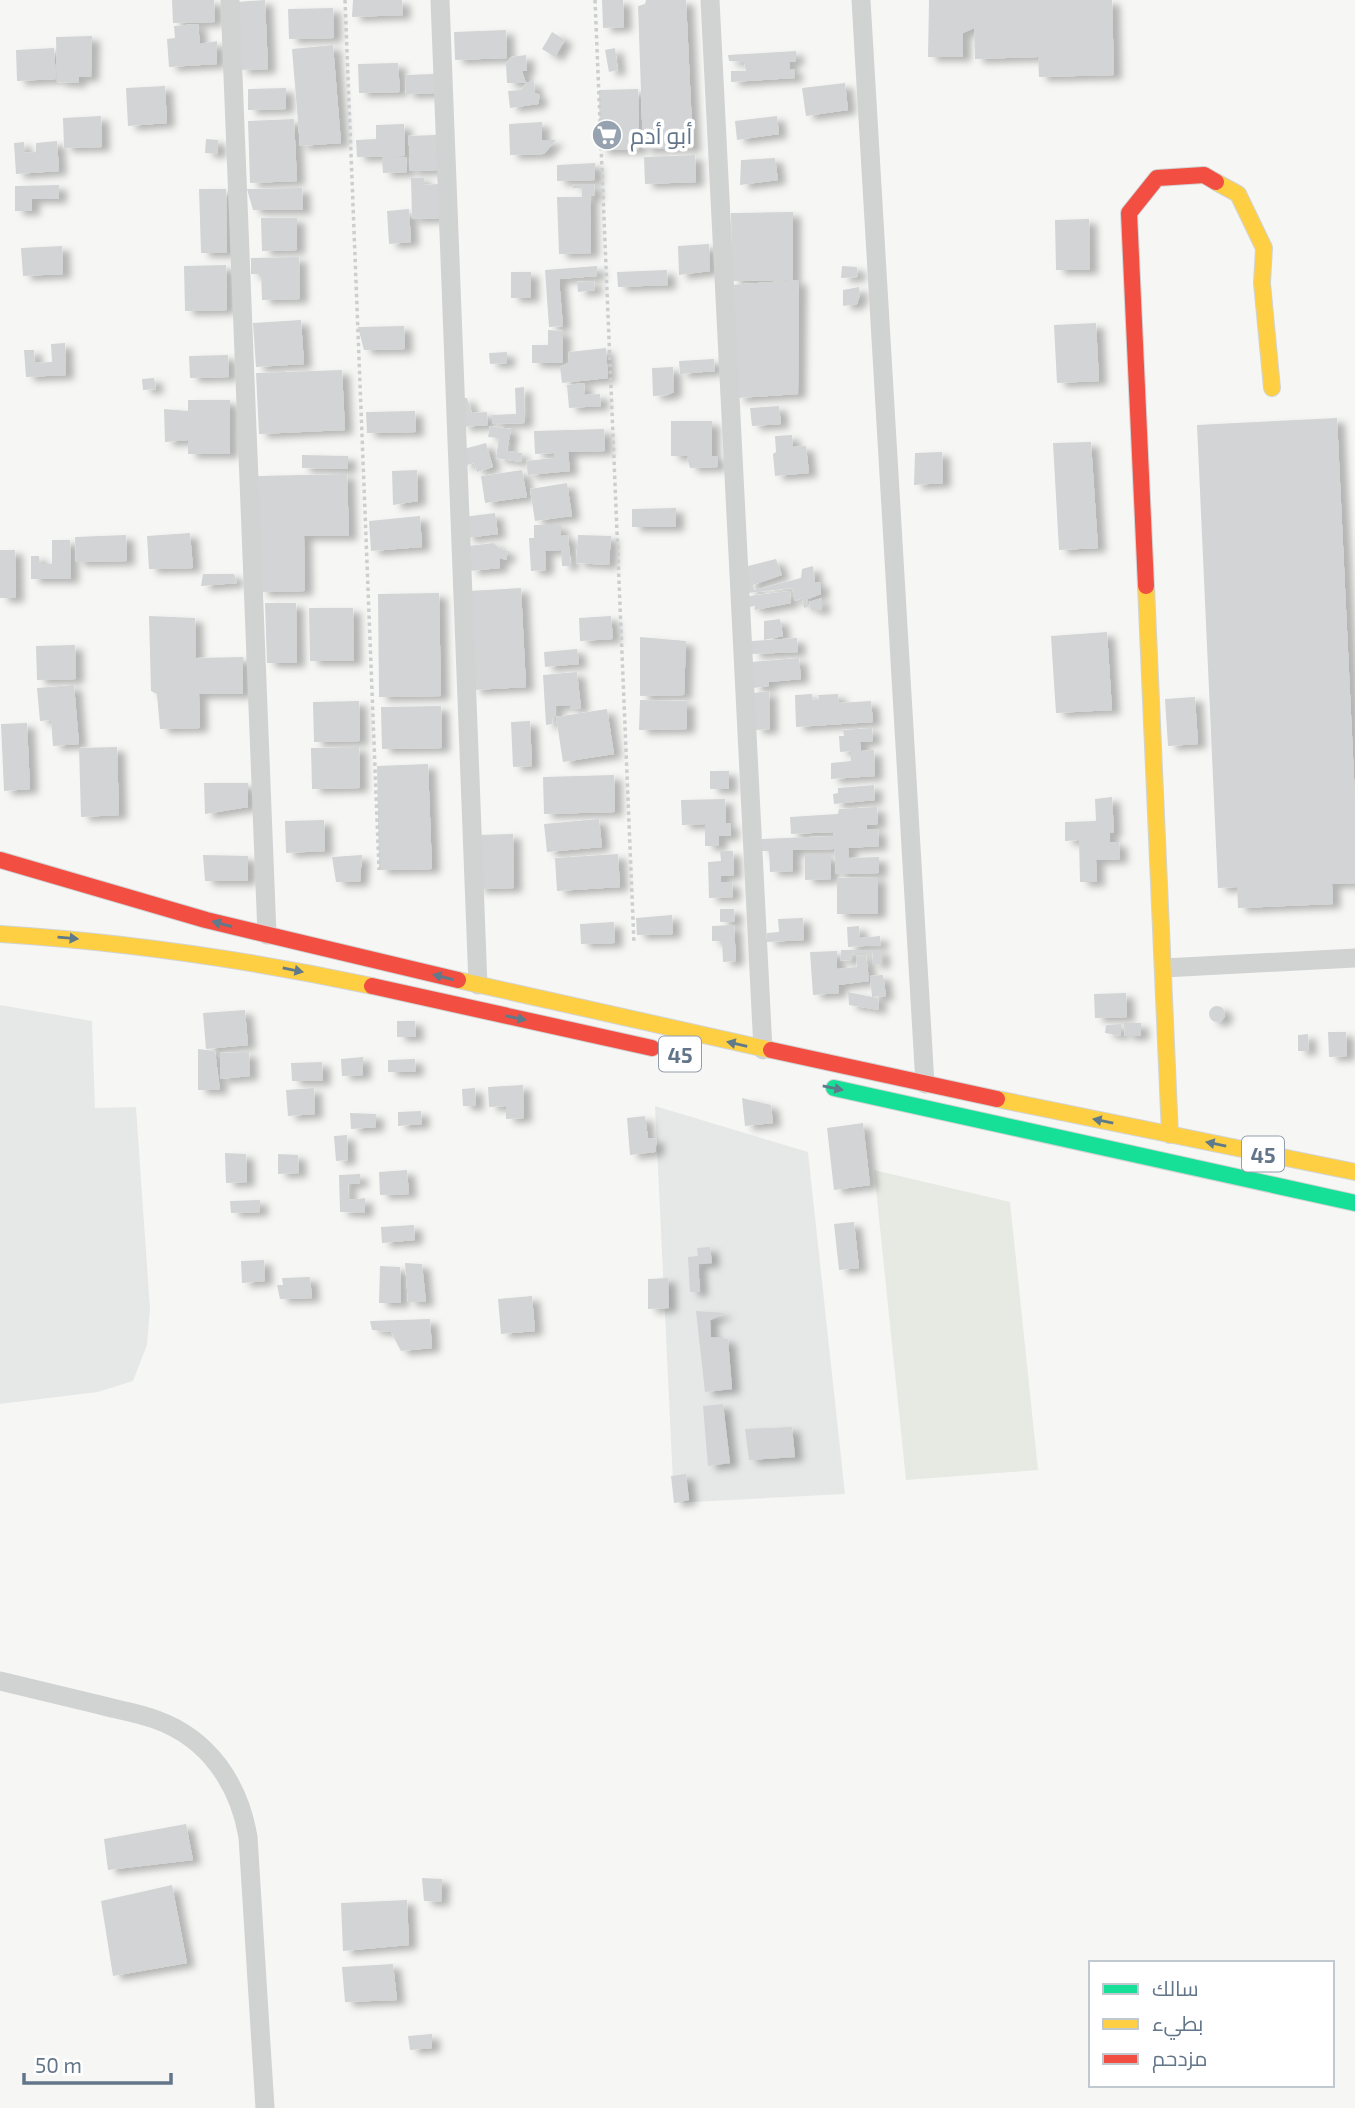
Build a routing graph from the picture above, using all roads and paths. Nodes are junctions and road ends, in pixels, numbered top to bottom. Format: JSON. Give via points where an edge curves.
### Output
{"nodes":[{"id":1,"x":230,"y":0,"type":"edge"},
{"id":2,"x":345,"y":0,"type":"edge"},
{"id":3,"x":440,"y":0,"type":"edge"},
{"id":4,"x":595,"y":0,"type":"edge"},
{"id":5,"x":710,"y":0,"type":"edge"},
{"id":6,"x":861,"y":0,"type":"edge"},
{"id":7,"x":1272,"y":388,"type":"dead end"},
{"id":8,"x":0,"y":860,"type":"edge"},
{"id":9,"x":379,"y":870,"type":"dead end"},
{"id":10,"x":0,"y":934,"type":"edge"},
{"id":11,"x":267,"y":935,"type":"junction"},
{"id":12,"x":634,"y":944,"type":"dead end"},
{"id":13,"x":1355,"y":958,"type":"edge"},
{"id":14,"x":1164,"y":968,"type":"junction"},
{"id":15,"x":478,"y":985,"type":"junction"},
{"id":16,"x":662,"y":1050,"type":"dead end"},
{"id":17,"x":763,"y":1050,"type":"junction"},
{"id":18,"x":812,"y":1083,"type":"dead end"},
{"id":19,"x":925,"y":1084,"type":"junction"},
{"id":20,"x":1170,"y":1135,"type":"junction"},
{"id":21,"x":1355,"y":1172,"type":"edge"},
{"id":22,"x":1355,"y":1203,"type":"edge"},
{"id":23,"x":0,"y":1681,"type":"edge"},
{"id":24,"x":265,"y":2108,"type":"edge"}],
"edges":[{"from":1,"to":11,"type":"street"},
{"from":2,"to":9,"type":"path"},
{"from":3,"to":15,"type":"street"},
{"from":4,"to":12,"type":"path"},
{"from":5,"to":17,"type":"street"},
{"from":6,"to":19,"type":"street"},
{"from":7,"to":14,"type":"main road","via":[[1262,283],[1264,248],[1238,194],[1204,176],[1157,178],[1129,213]]},
{"from":11,"to":8,"type":"main road","number":"45","one_way":true},
{"from":10,"to":16,"type":"main road","number":"45","one_way":true,"via":[[110,941],[241,960]]},
{"from":15,"to":11,"type":"main road","number":"45","one_way":true},
{"from":13,"to":14,"type":"street"},
{"from":14,"to":20,"type":"main road"},
{"from":17,"to":15,"type":"main road","number":"45","one_way":true},
{"from":17,"to":19,"type":"main road","number":"45"},
{"from":18,"to":22,"type":"main road","number":"45","one_way":true},
{"from":20,"to":19,"type":"main road","number":"45","one_way":true},
{"from":21,"to":20,"type":"main road","number":"45","one_way":true},
{"from":23,"to":24,"type":"street","via":[[156,1719],[191,1738],[230,1781],[248,1837]]}]}
